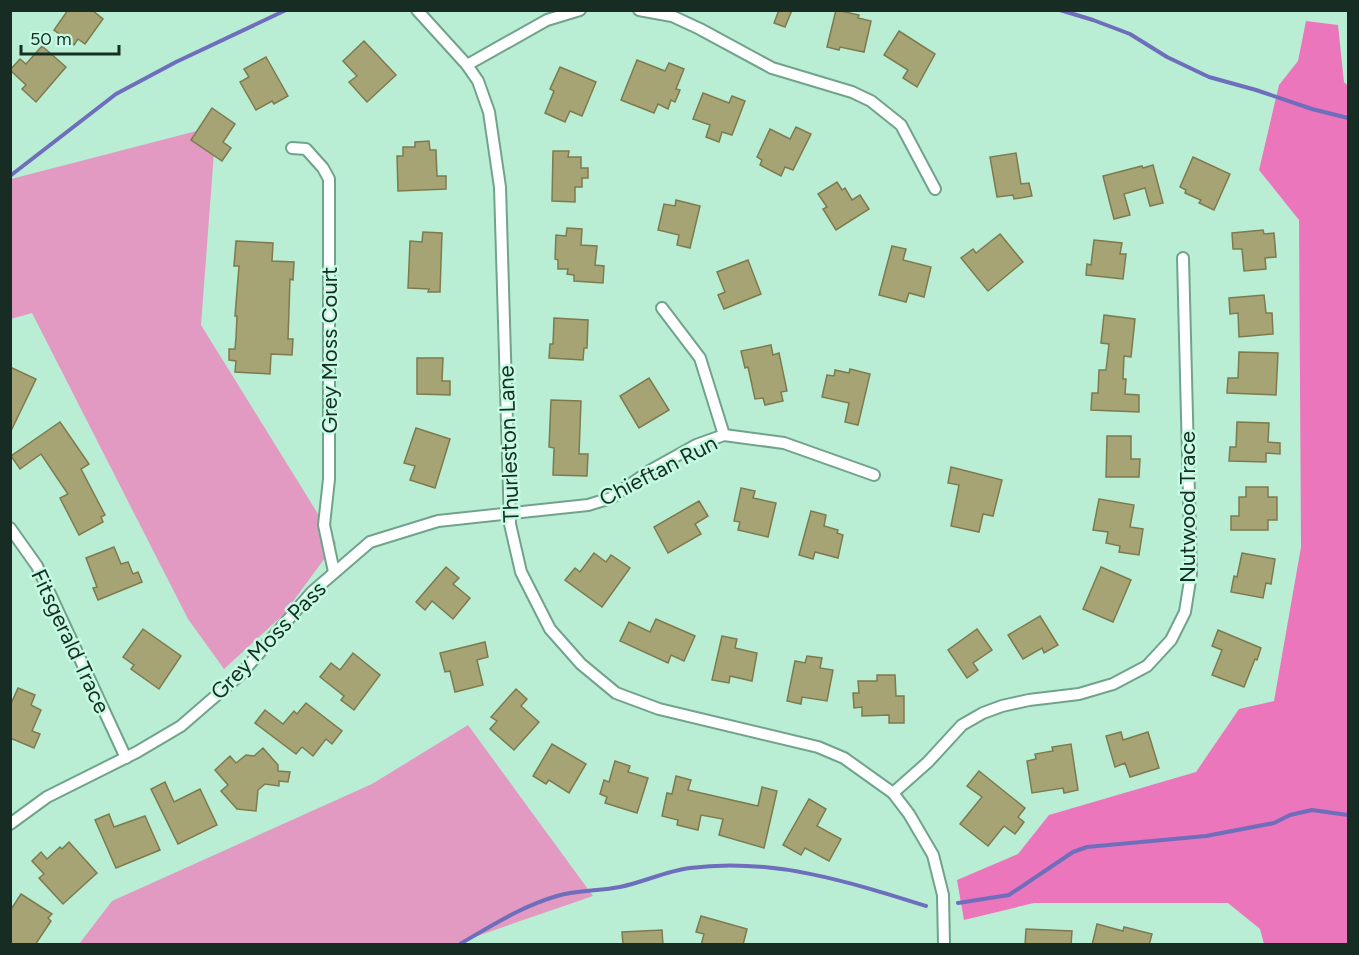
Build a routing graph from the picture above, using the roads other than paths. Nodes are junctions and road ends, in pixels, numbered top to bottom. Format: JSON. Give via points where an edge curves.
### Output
{"nodes":[{"id":1,"x":417,"y":10,"type":"edge"},
{"id":2,"x":580,"y":10,"type":"edge"},
{"id":3,"x":639,"y":10,"type":"edge"},
{"id":4,"x":467,"y":65,"type":"junction"},
{"id":5,"x":292,"y":148,"type":"dead end"},
{"id":6,"x":935,"y":189,"type":"dead end"},
{"id":7,"x":1183,"y":258,"type":"dead end"},
{"id":8,"x":662,"y":308,"type":"dead end"},
{"id":9,"x":724,"y":435,"type":"junction"},
{"id":10,"x":874,"y":475,"type":"dead end"},
{"id":11,"x":508,"y":512,"type":"junction"},
{"id":12,"x":10,"y":528,"type":"edge"},
{"id":13,"x":334,"y":572,"type":"junction"},
{"id":14,"x":126,"y":758,"type":"junction"},
{"id":15,"x":893,"y":793,"type":"junction"},
{"id":16,"x":10,"y":824,"type":"edge"},
{"id":17,"x":944,"y":945,"type":"edge"}],
"edges":[{"from":1,"to":4,"type":"street","name":"Thurleston Lane"},
{"from":2,"to":4,"type":"street","via":[[547,20]]},
{"from":3,"to":6,"type":"street","via":[[672,16],[772,68],[871,101],[902,125]]},
{"from":4,"to":11,"type":"street","name":"Thurleston Lane","via":[[478,81],[489,112],[500,187]]},
{"from":5,"to":13,"type":"street","name":"Grey Moss Court","via":[[306,149],[329,179],[329,479],[324,525]]},
{"from":7,"to":15,"type":"street","name":"Nutwood Trace","via":[[1191,574],[1185,612],[1171,640],[1147,666],[1113,684],[983,713],[962,725]]},
{"from":8,"to":9,"type":"street","via":[[700,358]]},
{"from":9,"to":10,"type":"street","name":"Chieftan Run","via":[[784,443]]},
{"from":9,"to":11,"type":"street","name":"Chieftan Run","via":[[696,445],[651,470],[611,498],[588,505]]},
{"from":11,"to":13,"type":"street","name":"Grey Moss Pass","via":[[438,521],[370,542]]},
{"from":11,"to":15,"type":"street","name":"Thurleston Lane","via":[[520,572],[550,629],[581,664],[616,693],[659,709],[818,747],[844,758]]},
{"from":12,"to":14,"type":"street","name":"Fitsgerald Trace","via":[[37,566]]},
{"from":13,"to":14,"type":"street","name":"Grey Moss Pass","via":[[241,674],[181,726]]},
{"from":14,"to":16,"type":"street","name":"Grey Moss Pass","via":[[47,797]]},
{"from":15,"to":17,"type":"street","name":"Thurleston Lane","via":[[933,855],[943,895]]}]}
